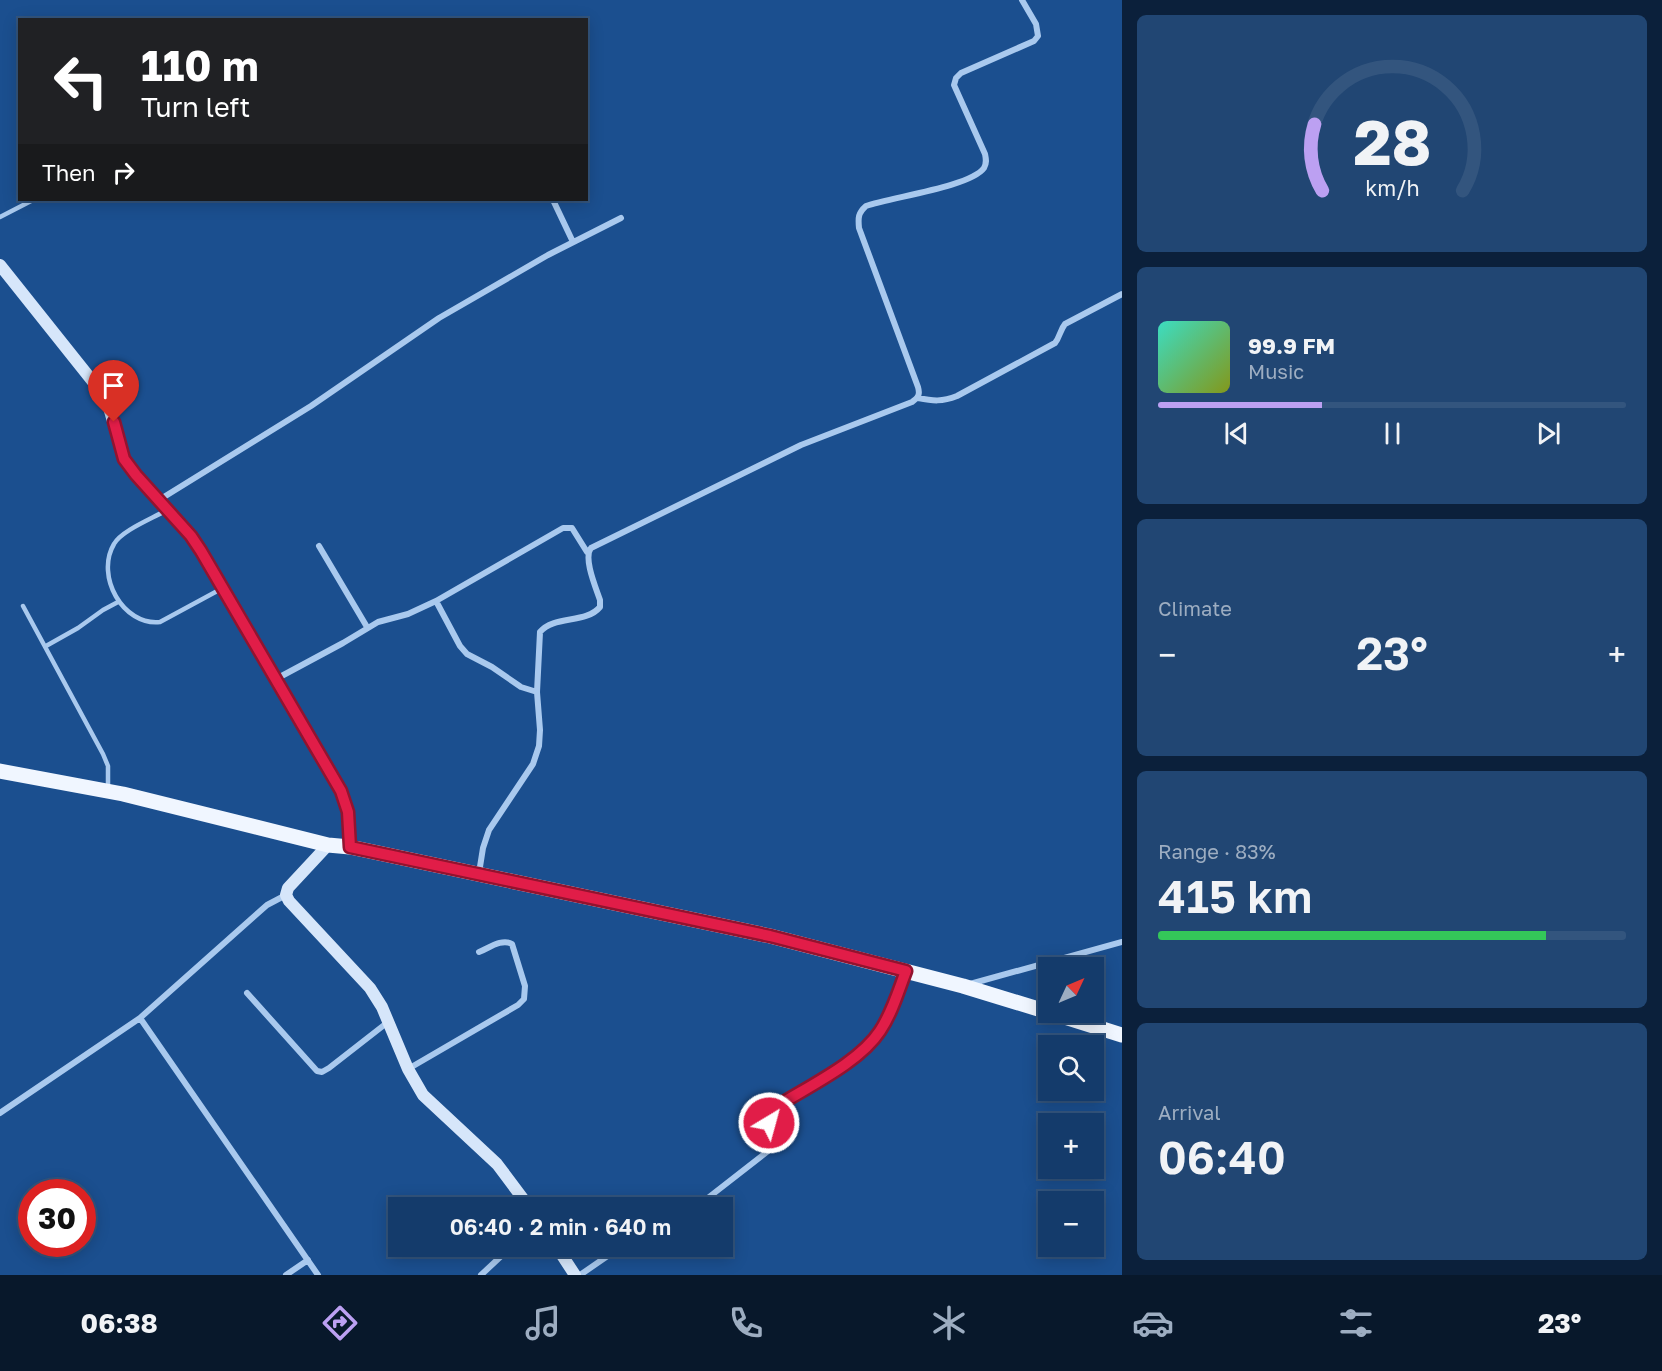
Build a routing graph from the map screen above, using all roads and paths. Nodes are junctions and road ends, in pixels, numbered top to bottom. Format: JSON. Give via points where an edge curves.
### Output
{"nodes":[{"id":1,"x":1022,"y":0,"type":"edge"},
{"id":2,"x":31,"y":201,"type":"edge"},
{"id":3,"x":553,"y":201,"type":"edge"},
{"id":4,"x":0,"y":217,"type":"edge"},
{"id":5,"x":621,"y":218,"type":"dead end"},
{"id":6,"x":573,"y":243,"type":"junction"},
{"id":7,"x":0,"y":265,"type":"edge"},
{"id":8,"x":1122,"y":294,"type":"edge"},
{"id":9,"x":918,"y":398,"type":"junction"},
{"id":10,"x":158,"y":500,"type":"junction"},
{"id":11,"x":167,"y":509,"type":"junction"},
{"id":12,"x":319,"y":546,"type":"dead end"},
{"id":13,"x":588,"y":552,"type":"junction"},
{"id":14,"x":222,"y":589,"type":"junction"},
{"id":15,"x":436,"y":601,"type":"junction"},
{"id":16,"x":118,"y":602,"type":"junction"},
{"id":17,"x":23,"y":606,"type":"dead end"},
{"id":18,"x":367,"y":627,"type":"junction"},
{"id":19,"x":46,"y":646,"type":"junction"},
{"id":20,"x":275,"y":679,"type":"junction"},
{"id":21,"x":537,"y":692,"type":"junction"},
{"id":22,"x":0,"y":771,"type":"edge"},
{"id":23,"x":107,"y":791,"type":"junction"},
{"id":24,"x":328,"y":845,"type":"junction"},
{"id":25,"x":350,"y":847,"type":"junction"},
{"id":26,"x":478,"y":876,"type":"junction"},
{"id":27,"x":286,"y":894,"type":"junction"},
{"id":28,"x":1122,"y":942,"type":"edge"},
{"id":29,"x":479,"y":952,"type":"dead end"},
{"id":30,"x":906,"y":971,"type":"junction"},
{"id":31,"x":963,"y":986,"type":"junction"},
{"id":32,"x":247,"y":993,"type":"dead end"},
{"id":33,"x":1038,"y":1009,"type":"edge"},
{"id":34,"x":140,"y":1018,"type":"junction"},
{"id":35,"x":388,"y":1022,"type":"junction"},
{"id":36,"x":1084,"y":1023,"type":"edge"},
{"id":37,"x":1122,"y":1035,"type":"edge"},
{"id":38,"x":408,"y":1069,"type":"junction"},
{"id":39,"x":0,"y":1113,"type":"edge"},
{"id":40,"x":522,"y":1197,"type":"edge"},
{"id":41,"x":709,"y":1197,"type":"edge"},
{"id":42,"x":500,"y":1257,"type":"edge"},
{"id":43,"x":563,"y":1257,"type":"edge"},
{"id":44,"x":606,"y":1257,"type":"edge"},
{"id":45,"x":308,"y":1260,"type":"junction"},
{"id":46,"x":286,"y":1275,"type":"edge"},
{"id":47,"x":318,"y":1275,"type":"edge"},
{"id":48,"x":481,"y":1275,"type":"edge"},
{"id":49,"x":575,"y":1275,"type":"edge"},
{"id":50,"x":580,"y":1275,"type":"edge"}],
"edges":[{"from":1,"to":9,"type":"street","via":[[1036,24],[1038,36],[961,73],[954,85],[985,154],[984,168],[966,179],[866,206],[858,218],[918,387]]},
{"from":2,"to":4,"type":"lane"},
{"from":3,"to":6,"type":"street"},
{"from":5,"to":6,"type":"street"},
{"from":6,"to":10,"type":"street","via":[[440,318],[311,406]]},
{"from":7,"to":10,"type":"street","via":[[98,388],[108,404],[124,459]]},
{"from":8,"to":9,"type":"street","via":[[1065,324],[1055,343],[957,396],[943,401]]},
{"from":9,"to":13,"type":"street","via":[[801,445],[597,544]]},
{"from":10,"to":11,"type":"street"},
{"from":11,"to":14,"type":"street","via":[[191,536]]},
{"from":11,"to":16,"type":"lane","via":[[114,543],[108,574]]},
{"from":12,"to":18,"type":"street"},
{"from":13,"to":15,"type":"street","via":[[572,528],[563,528]]},
{"from":13,"to":21,"type":"street","via":[[600,607],[540,632]]},
{"from":14,"to":16,"type":"lane","via":[[160,622],[150,623]]},
{"from":14,"to":20,"type":"street"},
{"from":15,"to":18,"type":"street"},
{"from":15,"to":21,"type":"street","via":[[467,654],[521,687]]},
{"from":16,"to":19,"type":"lane"},
{"from":17,"to":19,"type":"lane"},
{"from":18,"to":20,"type":"street"},
{"from":19,"to":23,"type":"lane","via":[[103,754],[108,766]]},
{"from":20,"to":25,"type":"street","via":[[341,791],[348,812]]},
{"from":21,"to":26,"type":"street","via":[[539,746],[533,764],[489,830]]},
{"from":22,"to":23,"type":"main road"},
{"from":23,"to":24,"type":"main road"},
{"from":24,"to":25,"type":"main road"},
{"from":24,"to":27,"type":"street"},
{"from":25,"to":26,"type":"main road"},
{"from":26,"to":30,"type":"main road","via":[[770,936]]},
{"from":27,"to":34,"type":"street","via":[[267,905]]},
{"from":27,"to":35,"type":"street","via":[[370,988]]},
{"from":28,"to":31,"type":"street"},
{"from":29,"to":38,"type":"street","via":[[502,942],[512,944],[525,986],[524,999]]},
{"from":30,"to":31,"type":"main road"},
{"from":30,"to":41,"type":"street","via":[[889,1015],[866,1048],[774,1108],[768,1115],[775,1141],[772,1148]]},
{"from":31,"to":33,"type":"main road"},
{"from":32,"to":35,"type":"street","via":[[317,1071],[329,1068]]},
{"from":34,"to":39,"type":"street"},
{"from":34,"to":45,"type":"street"},
{"from":35,"to":38,"type":"street"},
{"from":36,"to":37,"type":"main road"},
{"from":38,"to":40,"type":"street","via":[[423,1095],[497,1164]]},
{"from":42,"to":48,"type":"street"},
{"from":43,"to":49,"type":"street"},
{"from":44,"to":50,"type":"street"},
{"from":45,"to":46,"type":"street"},
{"from":45,"to":47,"type":"street"}]}
